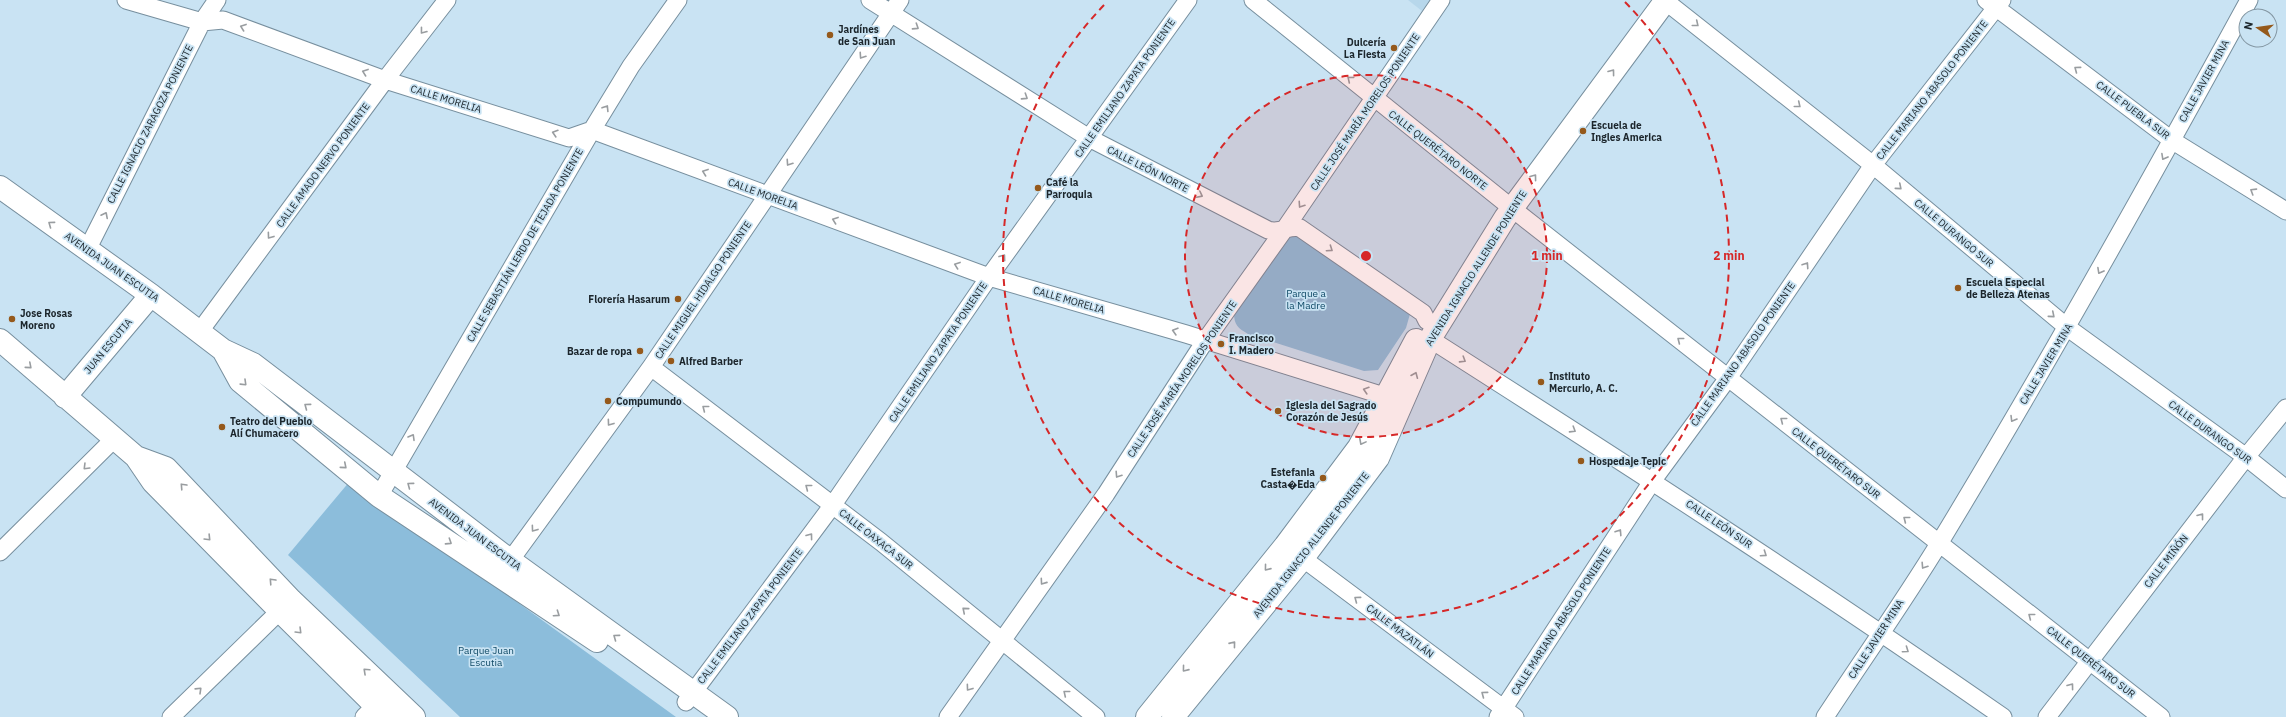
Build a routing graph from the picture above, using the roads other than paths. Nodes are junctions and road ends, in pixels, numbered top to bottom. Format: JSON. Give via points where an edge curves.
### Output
{"nodes":[{"id":1,"x":126,"y":0,"type":"edge"},
{"id":2,"x":217,"y":0,"type":"edge"},
{"id":3,"x":447,"y":0,"type":"edge"},
{"id":4,"x":678,"y":0,"type":"edge"},
{"id":5,"x":870,"y":0,"type":"edge"},
{"id":6,"x":1188,"y":0,"type":"edge"},
{"id":7,"x":1253,"y":0,"type":"edge"},
{"id":8,"x":1441,"y":0,"type":"edge"},
{"id":9,"x":1665,"y":0,"type":"edge"},
{"id":10,"x":2249,"y":0,"type":"edge"},
{"id":11,"x":1995,"y":2,"type":"edge"},
{"id":12,"x":896,"y":6,"type":"edge"},
{"id":13,"x":202,"y":22,"type":"junction"},
{"id":14,"x":385,"y":80,"type":"junction"},
{"id":15,"x":1373,"y":98,"type":"junction"},
{"id":16,"x":592,"y":130,"type":"junction"},
{"id":17,"x":1089,"y":138,"type":"junction"},
{"id":18,"x":2173,"y":141,"type":"junction"},
{"id":19,"x":1873,"y":165,"type":"junction"},
{"id":20,"x":0,"y":187,"type":"edge"},
{"id":21,"x":768,"y":195,"type":"junction"},
{"id":22,"x":1512,"y":207,"type":"junction"},
{"id":23,"x":2286,"y":211,"type":"edge"},
{"id":24,"x":1284,"y":230,"type":"junction"},
{"id":25,"x":87,"y":250,"type":"junction"},
{"id":26,"x":989,"y":277,"type":"junction"},
{"id":27,"x":151,"y":295,"type":"junction"},
{"id":28,"x":2068,"y":328,"type":"junction"},
{"id":29,"x":1428,"y":330,"type":"junction"},
{"id":30,"x":200,"y":331,"type":"junction"},
{"id":31,"x":0,"y":340,"type":"edge"},
{"id":32,"x":1205,"y":341,"type":"junction"},
{"id":33,"x":223,"y":350,"type":"junction"},
{"id":34,"x":650,"y":367,"type":"junction"},
{"id":35,"x":1728,"y":378,"type":"junction"},
{"id":36,"x":65,"y":397,"type":"junction"},
{"id":37,"x":1394,"y":399,"type":"junction"},
{"id":38,"x":2286,"y":408,"type":"edge"},
{"id":39,"x":114,"y":439,"type":"junction"},
{"id":40,"x":2246,"y":457,"type":"junction"},
{"id":41,"x":392,"y":471,"type":"junction"},
{"id":42,"x":1653,"y":480,"type":"junction"},
{"id":43,"x":2286,"y":489,"type":"edge"},
{"id":44,"x":379,"y":496,"type":"junction"},
{"id":45,"x":832,"y":506,"type":"junction"},
{"id":46,"x":1939,"y":544,"type":"junction"},
{"id":47,"x":1285,"y":546,"type":"junction"},
{"id":48,"x":0,"y":552,"type":"edge"},
{"id":49,"x":1303,"y":558,"type":"junction"},
{"id":50,"x":505,"y":568,"type":"junction"},
{"id":51,"x":285,"y":606,"type":"junction"},
{"id":52,"x":1881,"y":632,"type":"junction"},
{"id":53,"x":1002,"y":641,"type":"junction"},
{"id":54,"x":2089,"y":661,"type":"junction"},
{"id":55,"x":690,"y":697,"type":"junction"},
{"id":56,"x":379,"y":708,"type":"edge"},
{"id":57,"x":1506,"y":714,"type":"edge"},
{"id":58,"x":171,"y":717,"type":"edge"},
{"id":59,"x":414,"y":717,"type":"edge"},
{"id":60,"x":706,"y":717,"type":"edge"},
{"id":61,"x":727,"y":717,"type":"edge"},
{"id":62,"x":948,"y":717,"type":"edge"},
{"id":63,"x":1096,"y":717,"type":"edge"},
{"id":64,"x":1147,"y":717,"type":"edge"},
{"id":65,"x":1173,"y":717,"type":"edge"},
{"id":66,"x":1825,"y":717,"type":"edge"},
{"id":67,"x":2003,"y":717,"type":"edge"},
{"id":68,"x":2047,"y":717,"type":"edge"},
{"id":69,"x":2161,"y":717,"type":"edge"}],
"edges":[{"from":1,"to":13,"type":"street","name":"CALLE MORELIA"},
{"from":2,"to":13,"type":"street","name":"CALLE IGNACIO ZARAGOZA PONIENTE"},
{"from":3,"to":14,"type":"street","name":"CALLE AMADO NERVO PONIENTE","one_way":true},
{"from":16,"to":4,"type":"street","name":"CALLE SEBASTIÁN LERDO DE TEJADA PONIENTE","one_way":true},
{"from":5,"to":12,"type":"street","name":"CALLE LEÓN NORTE"},
{"from":6,"to":17,"type":"street","name":"CALLE EMILIANO ZAPATA PONIENTE"},
{"from":15,"to":7,"type":"street","name":"CALLE QUERÉTARO NORTE","one_way":true},
{"from":8,"to":15,"type":"street","name":"CALLE JOSÉ MARÍA MORELOS PONIENTE"},
{"from":9,"to":19,"type":"street","name":"CALLE DURANGO SUR","one_way":true},
{"from":22,"to":9,"type":"main road","name":"AVENIDA IGNACIO ALLENDE PONIENTE","one_way":true},
{"from":10,"to":18,"type":"street","name":"CALLE JAVIER MINA"},
{"from":18,"to":11,"type":"street","name":"CALLE PUEBLA SUR","one_way":true},
{"from":11,"to":19,"type":"street","name":"CALLE MARIANO ABASOLO PONIENTE"},
{"from":12,"to":17,"type":"street","name":"CALLE LEÓN NORTE","one_way":true},
{"from":12,"to":21,"type":"street","name":"CALLE MIGUEL HIDALGO PONIENTE","one_way":true},
{"from":14,"to":13,"type":"street","name":"CALLE MORELIA","one_way":true,"via":[[223,20]]},
{"from":25,"to":13,"type":"street","name":"CALLE IGNACIO ZARAGOZA PONIENTE","one_way":true},
{"from":16,"to":14,"type":"street","name":"CALLE MORELIA","one_way":true,"via":[[569,138]]},
{"from":14,"to":30,"type":"street","name":"CALLE AMADO NERVO PONIENTE","one_way":true},
{"from":15,"to":22,"type":"street","name":"CALLE QUERÉTARO NORTE"},
{"from":15,"to":24,"type":"street","name":"CALLE JOSÉ MARÍA MORELOS PONIENTE","one_way":true},
{"from":21,"to":16,"type":"street","name":"CALLE MORELIA","one_way":true},
{"from":41,"to":16,"type":"street","name":"CALLE SEBASTIÁN LERDO DE TEJADA PONIENTE","one_way":true},
{"from":17,"to":24,"type":"street","name":"CALLE LEÓN NORTE","one_way":true,"via":[[1268,230]]},
{"from":26,"to":17,"type":"street","name":"CALLE EMILIANO ZAPATA PONIENTE","one_way":true},
{"from":23,"to":18,"type":"street","name":"CALLE PUEBLA SUR","one_way":true},
{"from":18,"to":28,"type":"street","name":"CALLE JAVIER MINA","one_way":true},
{"from":19,"to":28,"type":"street","name":"CALLE DURANGO SUR","one_way":true},
{"from":35,"to":19,"type":"street","name":"CALLE MARIANO ABASOLO PONIENTE","one_way":true},
{"from":25,"to":20,"type":"main road","name":"AVENIDA JUAN ESCUTIA","one_way":true},
{"from":26,"to":21,"type":"street","name":"CALLE MORELIA","one_way":true},
{"from":21,"to":34,"type":"street","name":"CALLE MIGUEL HIDALGO PONIENTE"},
{"from":22,"to":29,"type":"main road","name":"AVENIDA IGNACIO ALLENDE PONIENTE"},
{"from":35,"to":22,"type":"street","name":"CALLE QUERÉTARO SUR","one_way":true},
{"from":24,"to":29,"type":"street","name":"CALLE LEÓN NORTE","one_way":true,"via":[[1291,227],[1300,228],[1423,313]]},
{"from":24,"to":32,"type":"street","name":"CALLE JOSÉ MARÍA MORELOS PONIENTE"},
{"from":25,"to":27,"type":"main road","name":"AVENIDA JUAN ESCUTIA"},
{"from":32,"to":26,"type":"street","name":"CALLE MORELIA","one_way":true},
{"from":26,"to":45,"type":"street","name":"CALLE EMILIANO ZAPATA PONIENTE"},
{"from":27,"to":30,"type":"main road","name":"AVENIDA JUAN ESCUTIA"},
{"from":27,"to":36,"type":"main road","name":"JUAN ESCUTIA"},
{"from":28,"to":40,"type":"street","name":"CALLE DURANGO SUR"},
{"from":28,"to":46,"type":"street","name":"CALLE JAVIER MINA","one_way":true},
{"from":29,"to":37,"type":"main road","name":"AVENIDA IGNACIO ALLENDE PONIENTE"},
{"from":29,"to":42,"type":"street","name":"CALLE LEÓN SUR","one_way":true},
{"from":30,"to":33,"type":"main road","name":"AVENIDA JUAN ESCUTIA"},
{"from":31,"to":36,"type":"main road","one_way":true},
{"from":37,"to":32,"type":"street","name":"CALLE MORELIA","one_way":true},
{"from":32,"to":53,"type":"street","name":"CALLE JOSÉ MARÍA MORELOS PONIENTE","one_way":true,"via":[[1106,494]]},
{"from":41,"to":33,"type":"main road","name":"AVENIDA JUAN ESCUTIA","one_way":true,"via":[[252,364]]},
{"from":33,"to":44,"type":"main road","name":"AVENIDA JUAN ESCUTIA","one_way":true,"via":[[240,381]]},
{"from":45,"to":34,"type":"street","name":"CALLE OAXACA SUR","one_way":true},
{"from":34,"to":50,"type":"street","name":"CALLE MIGUEL HIDALGO PONIENTE","one_way":true},
{"from":35,"to":42,"type":"street","name":"CALLE MARIANO ABASOLO PONIENTE"},
{"from":46,"to":35,"type":"street","name":"CALLE QUERÉTARO SUR","one_way":true},
{"from":36,"to":39,"type":"main road"},
{"from":37,"to":47,"type":"main road","name":"AVENIDA IGNACIO ALLENDE PONIENTE","one_way":true},
{"from":37,"to":49,"type":"main road","name":"AVENIDA IGNACIO ALLENDE PONIENTE","via":[[1378,458]]},
{"from":38,"to":40,"type":"street","name":"CALLE MIÑÓN"},
{"from":39,"to":48,"type":"street","one_way":true},
{"from":39,"to":51,"type":"main road","via":[[136,457],[166,468]]},
{"from":40,"to":43,"type":"street","name":"CALLE DURANGO SUR"},
{"from":54,"to":40,"type":"street","name":"CALLE MIÑÓN","one_way":true},
{"from":41,"to":44,"type":"street","name":"CALLE SEBASTIÁN LERDO DE TEJADA PONIENTE"},
{"from":50,"to":41,"type":"main road","name":"AVENIDA JUAN ESCUTIA","one_way":true},
{"from":42,"to":52,"type":"street","name":"CALLE LEÓN SUR","one_way":true},
{"from":57,"to":42,"type":"street","name":"CALLE MARIANO ABASOLO PONIENTE","one_way":true},
{"from":44,"to":50,"type":"main road","name":"AVENIDA JUAN ESCUTIA","one_way":true},
{"from":53,"to":45,"type":"street","name":"CALLE OAXACA SUR","one_way":true,"via":[[881,542]]},
{"from":55,"to":45,"type":"street","name":"CALLE EMILIANO ZAPATA PONIENTE","one_way":true},
{"from":46,"to":52,"type":"street","name":"CALLE JAVIER MINA","one_way":true},
{"from":54,"to":46,"type":"street","name":"CALLE QUERÉTARO SUR","one_way":true},
{"from":47,"to":49,"type":"street","name":"CALLE MAZATLÁN"},
{"from":47,"to":64,"type":"main road","name":"AVENIDA IGNACIO ALLENDE PONIENTE","one_way":true},
{"from":57,"to":49,"type":"street","name":"CALLE MAZATLÁN","one_way":true},
{"from":65,"to":49,"type":"main road","name":"AVENIDA IGNACIO ALLENDE PONIENTE","one_way":true},
{"from":50,"to":55,"type":"main road","name":"AVENIDA JUAN ESCUTIA"},
{"from":51,"to":56,"type":"main road"},
{"from":58,"to":51,"type":"street","one_way":true},
{"from":52,"to":66,"type":"street","name":"CALLE JAVIER MINA"},
{"from":52,"to":67,"type":"street","name":"CALLE LEÓN SUR","one_way":true},
{"from":53,"to":62,"type":"street","name":"CALLE JOSÉ MARÍA MORELOS PONIENTE","one_way":true},
{"from":63,"to":53,"type":"street","name":"CALLE OAXACA SUR","one_way":true},
{"from":68,"to":54,"type":"street","name":"CALLE MIÑÓN","one_way":true},
{"from":54,"to":69,"type":"street","name":"CALLE QUERÉTARO SUR"},
{"from":55,"to":60,"type":"main road","name":"AVENIDA JUAN ESCUTIA"},
{"from":55,"to":61,"type":"main road","name":"AVENIDA JUAN ESCUTIA"},
{"from":56,"to":59,"type":"main road"}]}
